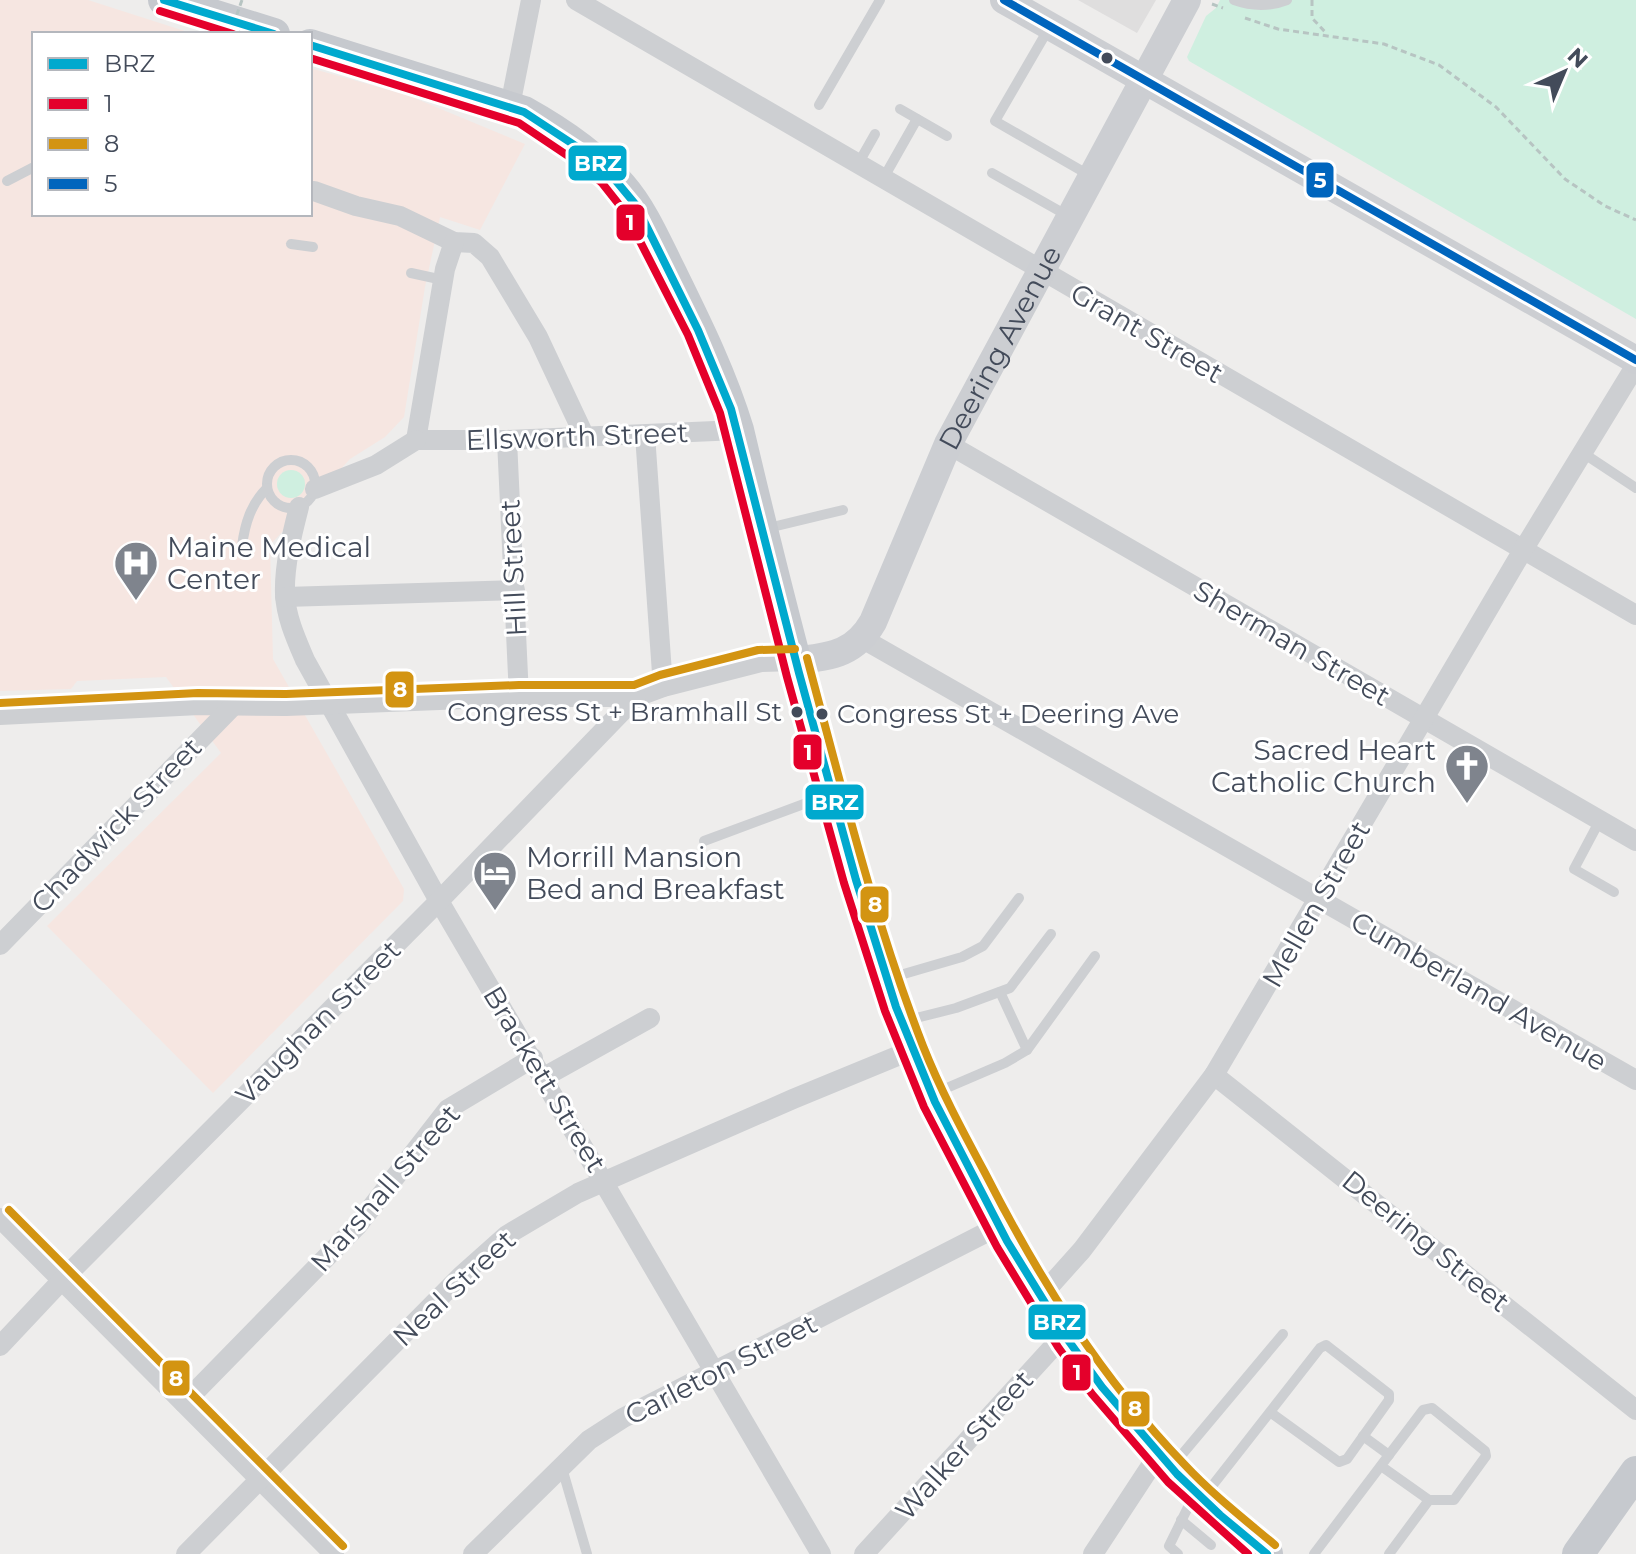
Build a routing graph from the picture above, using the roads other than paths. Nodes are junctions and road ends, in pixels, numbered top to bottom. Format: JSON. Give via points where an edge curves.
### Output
{"nodes":[{"id":1,"x":164,"y":0,"type":"edge"},
{"id":2,"x":531,"y":0,"type":"edge"},
{"id":3,"x":576,"y":0,"type":"edge"},
{"id":4,"x":880,"y":0,"type":"edge"},
{"id":5,"x":1005,"y":0,"type":"edge"},
{"id":6,"x":1287,"y":0,"type":"edge"},
{"id":7,"x":1200,"y":2,"type":"edge"},
{"id":8,"x":1232,"y":6,"type":"edge"},
{"id":9,"x":1050,"y":26,"type":"junction"},
{"id":10,"x":268,"y":32,"type":"edge"},
{"id":11,"x":312,"y":46,"type":"edge"},
{"id":12,"x":1144,"y":81,"type":"junction"},
{"id":13,"x":819,"y":105,"type":"dead end"},
{"id":14,"x":510,"y":106,"type":"junction"},
{"id":15,"x":900,"y":109,"type":"dead end"},
{"id":16,"x":917,"y":119,"type":"junction"},
{"id":17,"x":875,"y":134,"type":"dead end"},
{"id":18,"x":947,"y":136,"type":"dead end"},
{"id":19,"x":858,"y":164,"type":"junction"},
{"id":20,"x":32,"y":168,"type":"edge"},
{"id":21,"x":992,"y":173,"type":"dead end"},
{"id":22,"x":1092,"y":176,"type":"junction"},
{"id":23,"x":883,"y":179,"type":"junction"},
{"id":24,"x":7,"y":181,"type":"dead end"},
{"id":25,"x":312,"y":190,"type":"edge"},
{"id":26,"x":1070,"y":217,"type":"junction"},
{"id":27,"x":454,"y":242,"type":"junction"},
{"id":28,"x":291,"y":244,"type":"dead end"},
{"id":29,"x":313,"y":247,"type":"dead end"},
{"id":30,"x":1040,"y":271,"type":"junction"},
{"id":31,"x":411,"y":273,"type":"dead end"},
{"id":32,"x":443,"y":280,"type":"junction"},
{"id":33,"x":1636,"y":362,"type":"edge"},
{"id":34,"x":738,"y":430,"type":"junction"},
{"id":35,"x":584,"y":435,"type":"junction"},
{"id":36,"x":645,"y":435,"type":"junction"},
{"id":37,"x":416,"y":440,"type":"junction"},
{"id":38,"x":507,"y":440,"type":"junction"},
{"id":39,"x":948,"y":444,"type":"junction"},
{"id":40,"x":1583,"y":453,"type":"junction"},
{"id":41,"x":267,"y":488,"type":"junction"},
{"id":42,"x":1636,"y":488,"type":"edge"},
{"id":43,"x":315,"y":489,"type":"junction"},
{"id":44,"x":299,"y":507,"type":"junction"},
{"id":45,"x":843,"y":510,"type":"dead end"},
{"id":46,"x":762,"y":530,"type":"junction"},
{"id":47,"x":242,"y":546,"type":"dead end"},
{"id":48,"x":1523,"y":550,"type":"junction"},
{"id":49,"x":515,"y":590,"type":"junction"},
{"id":50,"x":285,"y":597,"type":"junction"},
{"id":51,"x":1636,"y":615,"type":"edge"},
{"id":52,"x":863,"y":639,"type":"junction"},
{"id":53,"x":795,"y":661,"type":"junction"},
{"id":54,"x":663,"y":687,"type":"junction"},
{"id":55,"x":519,"y":697,"type":"junction"},
{"id":56,"x":636,"y":697,"type":"junction"},
{"id":57,"x":331,"y":704,"type":"junction"},
{"id":58,"x":233,"y":706,"type":"junction"},
{"id":59,"x":0,"y":715,"type":"edge"},
{"id":60,"x":1425,"y":719,"type":"junction"},
{"id":61,"x":830,"y":794,"type":"junction"},
{"id":62,"x":1600,"y":820,"type":"junction"},
{"id":63,"x":704,"y":841,"type":"dead end"},
{"id":64,"x":1636,"y":841,"type":"edge"},
{"id":65,"x":1614,"y":892,"type":"dead end"},
{"id":66,"x":1019,"y":898,"type":"dead end"},
{"id":67,"x":1319,"y":900,"type":"junction"},
{"id":68,"x":439,"y":901,"type":"junction"},
{"id":69,"x":1051,"y":934,"type":"dead end"},
{"id":70,"x":0,"y":945,"type":"edge"},
{"id":71,"x":1095,"y":956,"type":"dead end"},
{"id":72,"x":888,"y":978,"type":"junction"},
{"id":73,"x":1000,"y":992,"type":"junction"},
{"id":74,"x":650,"y":1018,"type":"dead end"},
{"id":75,"x":907,"y":1036,"type":"junction"},
{"id":76,"x":1027,"y":1050,"type":"junction"},
{"id":77,"x":533,"y":1058,"type":"junction"},
{"id":78,"x":1214,"y":1075,"type":"junction"},
{"id":79,"x":544,"y":1077,"type":"junction"},
{"id":80,"x":1636,"y":1080,"type":"edge"},
{"id":81,"x":931,"y":1095,"type":"junction"},
{"id":82,"x":604,"y":1180,"type":"junction"},
{"id":83,"x":0,"y":1218,"type":"edge"},
{"id":84,"x":999,"y":1226,"type":"junction"},
{"id":85,"x":63,"y":1279,"type":"junction"},
{"id":86,"x":1039,"y":1298,"type":"junction"},
{"id":87,"x":1283,"y":1334,"type":"dead end"},
{"id":88,"x":1063,"y":1336,"type":"junction"},
{"id":89,"x":0,"y":1346,"type":"edge"},
{"id":90,"x":715,"y":1372,"type":"junction"},
{"id":91,"x":184,"y":1403,"type":"junction"},
{"id":92,"x":1636,"y":1410,"type":"edge"},
{"id":93,"x":1270,"y":1412,"type":"junction"},
{"id":94,"x":1363,"y":1436,"type":"junction"},
{"id":95,"x":1389,"y":1455,"type":"junction"},
{"id":96,"x":1164,"y":1462,"type":"junction"},
{"id":97,"x":561,"y":1465,"type":"junction"},
{"id":98,"x":1381,"y":1466,"type":"junction"},
{"id":99,"x":1636,"y":1472,"type":"edge"},
{"id":100,"x":259,"y":1479,"type":"junction"},
{"id":101,"x":1429,"y":1500,"type":"junction"},
{"id":102,"x":1192,"y":1504,"type":"junction"},
{"id":103,"x":1211,"y":1545,"type":"dead end"},
{"id":104,"x":186,"y":1554,"type":"edge"},
{"id":105,"x":334,"y":1554,"type":"edge"},
{"id":106,"x":473,"y":1554,"type":"edge"},
{"id":107,"x":587,"y":1554,"type":"edge"},
{"id":108,"x":821,"y":1554,"type":"edge"},
{"id":109,"x":864,"y":1554,"type":"edge"},
{"id":110,"x":1093,"y":1554,"type":"edge"},
{"id":111,"x":1178,"y":1554,"type":"edge"},
{"id":112,"x":1267,"y":1554,"type":"edge"},
{"id":113,"x":1314,"y":1554,"type":"edge"},
{"id":114,"x":1389,"y":1554,"type":"edge"},
{"id":115,"x":1578,"y":1554,"type":"edge"}],
"edges":[{"from":1,"to":10,"type":"main road"},
{"from":2,"to":14,"type":"street"},
{"from":3,"to":19,"type":"street","name":"Grant Street"},
{"from":4,"to":13,"type":"lane"},
{"from":5,"to":9,"type":"main road"},
{"from":6,"to":8,"type":"lane"},
{"from":7,"to":12,"type":"main road","name":"Deering Avenue"},
{"from":9,"to":12,"type":"main road"},
{"from":9,"to":22,"type":"lane","via":[[995,121]]},
{"from":11,"to":14,"type":"main road"},
{"from":12,"to":22,"type":"main road","name":"Deering Avenue"},
{"from":12,"to":33,"type":"main road"},
{"from":14,"to":34,"type":"main road","via":[[578,145],[624,189],[713,357]]},
{"from":15,"to":16,"type":"lane"},
{"from":16,"to":18,"type":"lane"},
{"from":16,"to":23,"type":"lane"},
{"from":17,"to":19,"type":"lane"},
{"from":19,"to":23,"type":"street","name":"Grant Street"},
{"from":20,"to":24,"type":"lane"},
{"from":21,"to":26,"type":"lane"},
{"from":22,"to":26,"type":"main road","name":"Deering Avenue"},
{"from":23,"to":30,"type":"street","name":"Grant Street"},
{"from":25,"to":27,"type":"street","via":[[358,199]]},
{"from":26,"to":30,"type":"main road","name":"Deering Avenue"},
{"from":27,"to":32,"type":"street"},
{"from":27,"to":35,"type":"street","via":[[474,243],[499,270]]},
{"from":28,"to":29,"type":"lane"},
{"from":30,"to":39,"type":"main road","name":"Deering Avenue"},
{"from":30,"to":48,"type":"street","name":"Grant Street"},
{"from":31,"to":32,"type":"lane"},
{"from":32,"to":37,"type":"street"},
{"from":33,"to":40,"type":"street","name":"Mellen Street"},
{"from":34,"to":36,"type":"street","name":"Ellsworth Street"},
{"from":34,"to":46,"type":"main road"},
{"from":35,"to":36,"type":"street","name":"Ellsworth Street"},
{"from":35,"to":38,"type":"street","name":"Ellsworth Street"},
{"from":36,"to":54,"type":"street"},
{"from":37,"to":38,"type":"street","name":"Ellsworth Street"},
{"from":37,"to":43,"type":"street","via":[[376,465]]},
{"from":38,"to":49,"type":"street","name":"Hill Street"},
{"from":39,"to":52,"type":"main road","name":"Deering Avenue"},
{"from":39,"to":60,"type":"street","name":"Sherman Street"},
{"from":40,"to":42,"type":"lane"},
{"from":40,"to":48,"type":"street","name":"Mellen Street"},
{"from":41,"to":43,"type":"lane","via":[[274,467],[295,460],[313,473]]},
{"from":41,"to":44,"type":"lane","via":[[275,502]]},
{"from":41,"to":47,"type":"lane","via":[[256,499]]},
{"from":43,"to":44,"type":"lane"},
{"from":44,"to":50,"type":"street"},
{"from":45,"to":46,"type":"lane"},
{"from":46,"to":53,"type":"main road"},
{"from":48,"to":51,"type":"street","name":"Grant Street"},
{"from":48,"to":60,"type":"street","name":"Mellen Street"},
{"from":49,"to":50,"type":"street"},
{"from":49,"to":55,"type":"street","name":"Hill Street"},
{"from":50,"to":57,"type":"street","name":"Brackett Street","via":[[305,660]]},
{"from":52,"to":53,"type":"main road","via":[[852,648]]},
{"from":52,"to":67,"type":"street","name":"Cumberland Avenue"},
{"from":53,"to":54,"type":"street","via":[[761,662]]},
{"from":53,"to":61,"type":"main road"},
{"from":54,"to":56,"type":"street"},
{"from":55,"to":56,"type":"street"},
{"from":55,"to":57,"type":"street"},
{"from":56,"to":68,"type":"street","name":"Vaughan Street"},
{"from":57,"to":58,"type":"street"},
{"from":57,"to":68,"type":"street","name":"Brackett Street"},
{"from":58,"to":59,"type":"street"},
{"from":58,"to":70,"type":"street","name":"Chadwick Street"},
{"from":60,"to":62,"type":"street","name":"Sherman Street"},
{"from":60,"to":67,"type":"street","name":"Mellen Street"},
{"from":61,"to":63,"type":"lane"},
{"from":61,"to":72,"type":"main road"},
{"from":62,"to":64,"type":"street","name":"Sherman Street"},
{"from":62,"to":65,"type":"lane","via":[[1574,869]]},
{"from":66,"to":72,"type":"lane","via":[[983,946]]},
{"from":67,"to":78,"type":"street","name":"Mellen Street"},
{"from":67,"to":80,"type":"street","name":"Cumberland Avenue"},
{"from":68,"to":77,"type":"street","name":"Brackett Street"},
{"from":68,"to":85,"type":"street","name":"Vaughan Street"},
{"from":69,"to":73,"type":"lane","via":[[1010,988]]},
{"from":71,"to":76,"type":"lane"},
{"from":72,"to":75,"type":"main road"},
{"from":73,"to":75,"type":"lane","via":[[956,1008]]},
{"from":73,"to":76,"type":"lane"},
{"from":74,"to":79,"type":"street"},
{"from":75,"to":81,"type":"main road"},
{"from":75,"to":82,"type":"street","name":"Neal Street"},
{"from":76,"to":81,"type":"lane"},
{"from":77,"to":79,"type":"street","name":"Brackett Street"},
{"from":77,"to":91,"type":"street","name":"Marshall Street","via":[[448,1109],[357,1226]]},
{"from":78,"to":86,"type":"street","name":"Mellen Street","via":[[1082,1250]]},
{"from":78,"to":92,"type":"street","name":"Deering Street"},
{"from":79,"to":82,"type":"street","name":"Brackett Street"},
{"from":81,"to":84,"type":"main road"},
{"from":82,"to":90,"type":"street","name":"Brackett Street"},
{"from":82,"to":100,"type":"street","name":"Neal Street","via":[[507,1235]]},
{"from":83,"to":85,"type":"street"},
{"from":84,"to":86,"type":"main road"},
{"from":84,"to":90,"type":"street","name":"Carleton Street"},
{"from":85,"to":89,"type":"street","name":"Vaughan Street"},
{"from":85,"to":91,"type":"street"},
{"from":86,"to":88,"type":"main road"},
{"from":87,"to":96,"type":"lane"},
{"from":88,"to":96,"type":"main road"},
{"from":88,"to":109,"type":"street","name":"Walker Street"},
{"from":90,"to":97,"type":"street","name":"Carleton Street","via":[[623,1418]]},
{"from":90,"to":108,"type":"street","name":"Brackett Street"},
{"from":91,"to":100,"type":"street"},
{"from":93,"to":94,"type":"lane","via":[[1339,1462]]},
{"from":93,"to":94,"type":"lane","via":[[1326,1345],[1389,1394]]},
{"from":93,"to":102,"type":"lane"},
{"from":94,"to":95,"type":"lane"},
{"from":95,"to":98,"type":"lane"},
{"from":95,"to":101,"type":"lane","via":[[1423,1410],[1432,1408],[1485,1451],[1454,1500]]},
{"from":96,"to":102,"type":"main road"},
{"from":96,"to":110,"type":"street"},
{"from":97,"to":106,"type":"street","name":"Carleton Street"},
{"from":97,"to":107,"type":"lane"},
{"from":98,"to":101,"type":"lane"},
{"from":98,"to":113,"type":"lane"},
{"from":99,"to":115,"type":"main road"},
{"from":100,"to":104,"type":"street","name":"Neal Street"},
{"from":100,"to":105,"type":"street"},
{"from":101,"to":114,"type":"lane"},
{"from":102,"to":103,"type":"lane"},
{"from":102,"to":111,"type":"lane","via":[[1169,1546]]},
{"from":102,"to":112,"type":"main road"}]}
